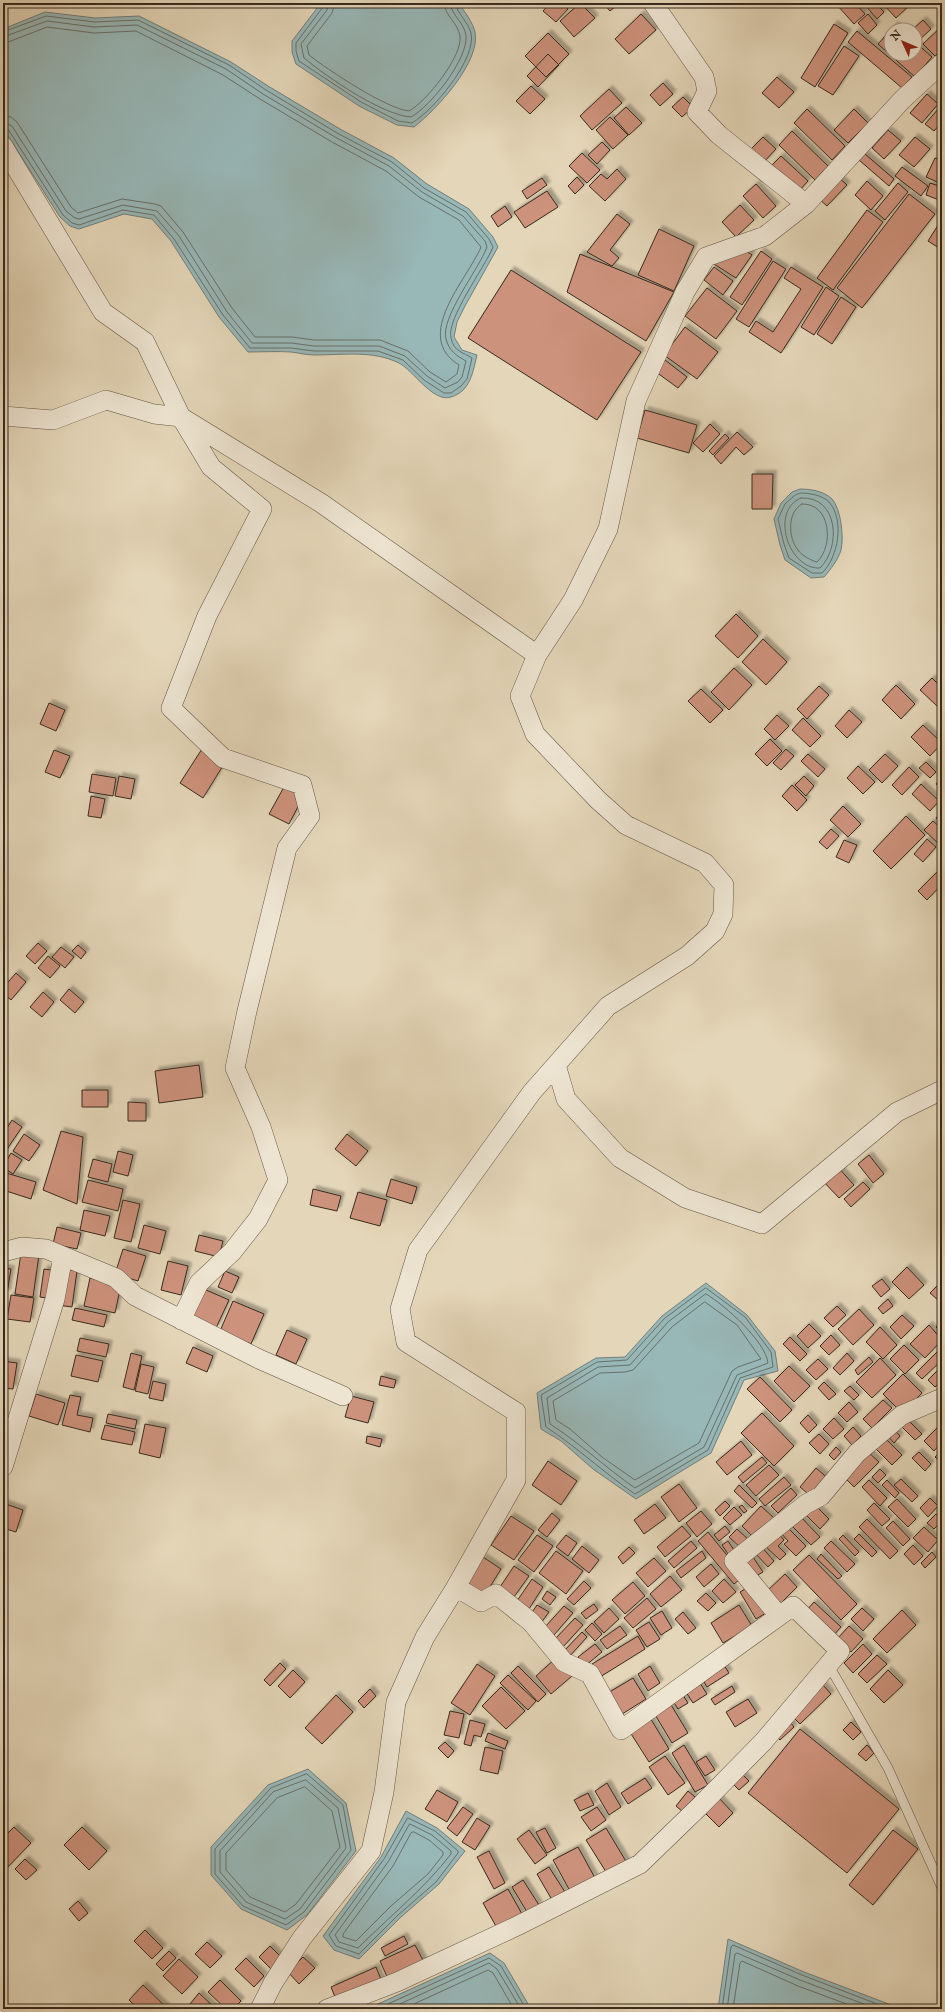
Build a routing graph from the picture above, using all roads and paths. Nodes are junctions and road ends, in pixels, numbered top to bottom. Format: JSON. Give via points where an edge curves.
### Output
{"nodes":[{"id":1,"x":653,"y":3,"type":"edge"},
{"id":2,"x":942,"y":63,"type":"edge"},
{"id":3,"x":3,"y":146,"type":"edge"},
{"id":4,"x":806,"y":204,"type":"junction"},
{"id":5,"x":3,"y":416,"type":"edge"},
{"id":6,"x":181,"y":417,"type":"junction"},
{"id":7,"x":538,"y":654,"type":"junction"},
{"id":8,"x":556,"y":1065,"type":"junction"},
{"id":9,"x":942,"y":1090,"type":"edge"},
{"id":10,"x":3,"y":1252,"type":"edge"},
{"id":11,"x":63,"y":1256,"type":"junction"},
{"id":12,"x":181,"y":1320,"type":"junction"},
{"id":13,"x":343,"y":1396,"type":"dead end"},
{"id":14,"x":942,"y":1398,"type":"edge"},
{"id":15,"x":3,"y":1467,"type":"edge"},
{"id":16,"x":456,"y":1587,"type":"junction"},
{"id":17,"x":779,"y":1616,"type":"junction"},
{"id":18,"x":828,"y":1664,"type":"junction"},
{"id":19,"x":942,"y":1888,"type":"edge"},
{"id":20,"x":260,"y":2009,"type":"edge"},
{"id":21,"x":327,"y":2009,"type":"edge"}],
"edges":[{"from":1,"to":4,"type":"street","via":[[704,77],[707,91],[697,112],[719,135]]},
{"from":2,"to":4,"type":"street","via":[[902,100]]},
{"from":3,"to":6,"type":"street","via":[[103,312],[145,342]]},
{"from":4,"to":7,"type":"street","via":[[765,236],[706,257],[692,280],[636,401],[608,529],[573,600]]},
{"from":5,"to":6,"type":"street","via":[[53,420],[106,400],[154,414]]},
{"from":6,"to":7,"type":"street","via":[[320,502]]},
{"from":6,"to":12,"type":"street","via":[[211,467],[262,509],[207,616],[171,708],[223,758],[302,785],[310,816],[287,848],[246,1011],[235,1068],[261,1128],[278,1180],[258,1219],[232,1252],[199,1283]]},
{"from":7,"to":8,"type":"street","via":[[520,696],[535,734],[593,796],[626,826],[705,863],[724,884],[724,914],[715,930],[687,956],[608,1006]]},
{"from":8,"to":9,"type":"street","via":[[566,1099],[620,1158],[685,1198],[762,1224],[897,1112]]},
{"from":8,"to":16,"type":"street","via":[[532,1092],[418,1250],[400,1309],[406,1342],[516,1412],[516,1480]]},
{"from":10,"to":11,"type":"street","via":[[22,1247],[46,1249]]},
{"from":11,"to":12,"type":"street","via":[[116,1278],[135,1296]]},
{"from":11,"to":15,"type":"street","via":[[55,1299]]},
{"from":12,"to":13,"type":"street"},
{"from":14,"to":17,"type":"street","via":[[902,1415],[858,1453],[821,1496],[806,1504],[734,1561]]},
{"from":16,"to":17,"type":"street","via":[[481,1602],[496,1594],[531,1622],[564,1662],[590,1674],[621,1730]]},
{"from":16,"to":20,"type":"street","via":[[425,1637],[396,1702],[384,1792],[371,1851],[302,1938],[273,1983]]},
{"from":17,"to":18,"type":"street","via":[[793,1606],[840,1651]]},
{"from":18,"to":19,"type":"lane","via":[[888,1768]]},
{"from":18,"to":21,"type":"street","via":[[763,1742],[640,1864],[510,1930],[397,1982]]}]}
